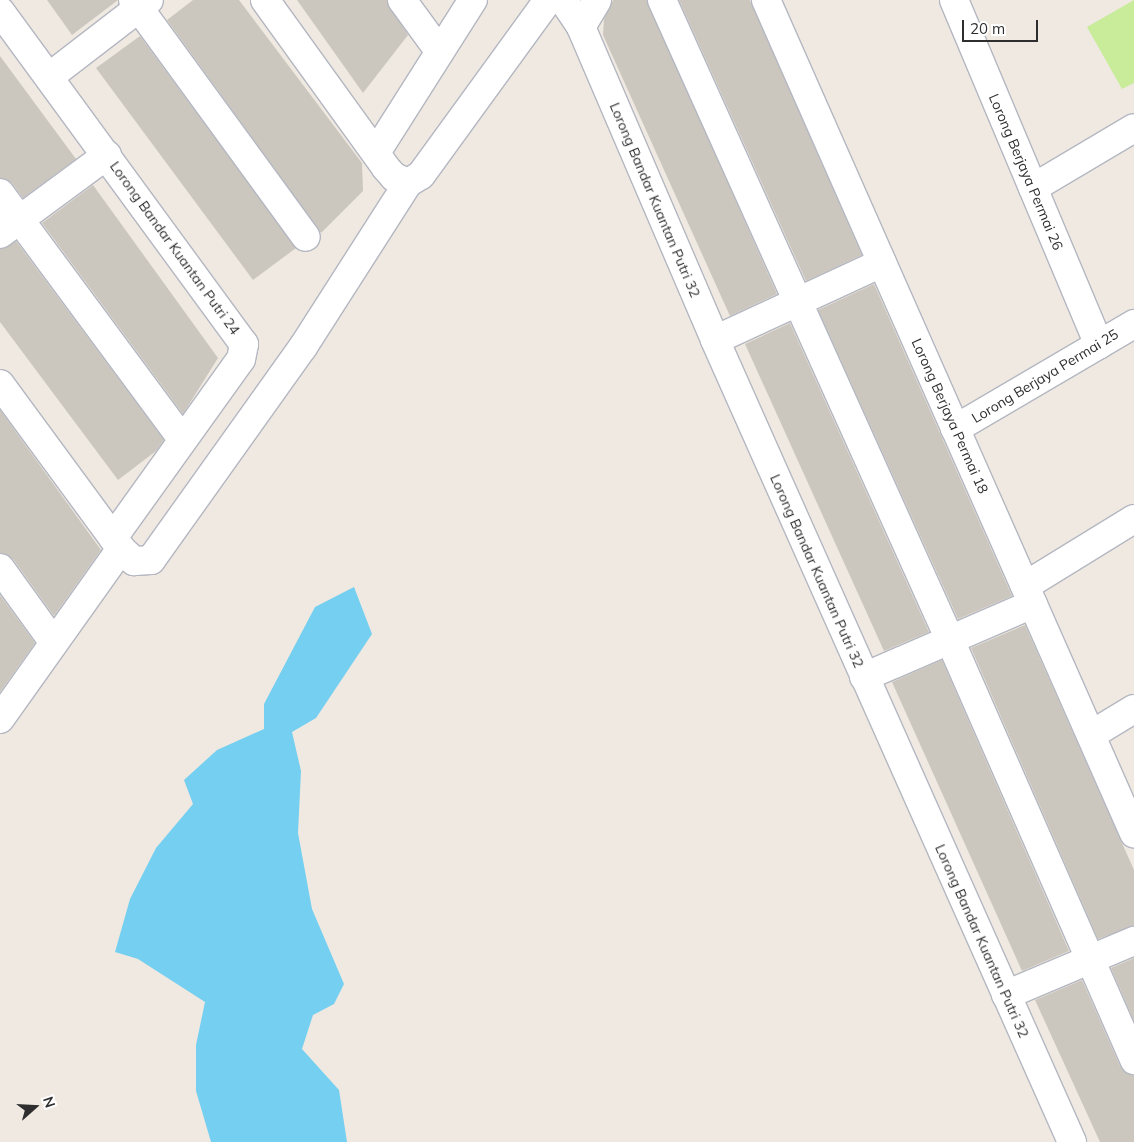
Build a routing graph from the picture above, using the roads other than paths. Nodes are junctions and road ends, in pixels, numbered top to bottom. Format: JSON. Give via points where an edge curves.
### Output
{"nodes":[{"id":1,"x":265,"y":0,"type":"edge"},
{"id":2,"x":402,"y":0,"type":"edge"},
{"id":3,"x":473,"y":0,"type":"edge"},
{"id":4,"x":548,"y":0,"type":"edge"},
{"id":5,"x":563,"y":0,"type":"edge"},
{"id":6,"x":598,"y":0,"type":"edge"},
{"id":7,"x":662,"y":0,"type":"edge"},
{"id":8,"x":766,"y":0,"type":"edge"},
{"id":9,"x":954,"y":0,"type":"edge"},
{"id":10,"x":140,"y":3,"type":"edge"},
{"id":11,"x":0,"y":10,"type":"edge"},
{"id":12,"x":581,"y":27,"type":"junction"},
{"id":13,"x":440,"y":52,"type":"junction"},
{"id":14,"x":49,"y":77,"type":"junction"},
{"id":15,"x":1134,"y":128,"type":"edge"},
{"id":16,"x":107,"y":155,"type":"junction"},
{"id":17,"x":381,"y":160,"type":"junction"},
{"id":18,"x":408,"y":183,"type":"junction"},
{"id":19,"x":1033,"y":188,"type":"junction"},
{"id":20,"x":0,"y":193,"type":"edge"},
{"id":21,"x":10,"y":227,"type":"edge"},
{"id":22,"x":306,"y":237,"type":"dead end"},
{"id":23,"x":882,"y":263,"type":"junction"},
{"id":24,"x":798,"y":302,"type":"junction"},
{"id":25,"x":1134,"y":324,"type":"edge"},
{"id":26,"x":715,"y":340,"type":"junction"},
{"id":27,"x":1099,"y":345,"type":"junction"},
{"id":28,"x":0,"y":384,"type":"edge"},
{"id":29,"x":955,"y":429,"type":"junction"},
{"id":30,"x":183,"y":440,"type":"junction"},
{"id":31,"x":1134,"y":519,"type":"edge"},
{"id":32,"x":117,"y":544,"type":"junction"},
{"id":33,"x":0,"y":568,"type":"edge"},
{"id":34,"x":1029,"y":595,"type":"junction"},
{"id":35,"x":950,"y":640,"type":"junction"},
{"id":36,"x":54,"y":643,"type":"junction"},
{"id":37,"x":864,"y":677,"type":"junction"},
{"id":38,"x":1134,"y":709,"type":"edge"},
{"id":39,"x":0,"y":719,"type":"edge"},
{"id":40,"x":1091,"y":735,"type":"junction"},
{"id":41,"x":1134,"y":833,"type":"edge"},
{"id":42,"x":1134,"y":940,"type":"edge"},
{"id":43,"x":1088,"y":960,"type":"junction"},
{"id":44,"x":1006,"y":996,"type":"junction"},
{"id":45,"x":1134,"y":1060,"type":"edge"},
{"id":46,"x":1072,"y":1142,"type":"edge"}],
"edges":[{"from":1,"to":17,"type":"street"},
{"from":2,"to":13,"type":"street"},
{"from":3,"to":13,"type":"street"},
{"from":4,"to":18,"type":"street","via":[[421,175]]},
{"from":5,"to":12,"type":"street","name":"Lorong Bandar Kuantan Putri 32"},
{"from":6,"to":12,"type":"street"},
{"from":7,"to":24,"type":"street"},
{"from":8,"to":23,"type":"street","name":"Lorong Berjaya Permai 18"},
{"from":9,"to":19,"type":"street","name":"Lorong Berjaya Permai 26"},
{"from":10,"to":14,"type":"street"},
{"from":10,"to":22,"type":"street"},
{"from":11,"to":14,"type":"street","name":"Lorong Bandar Kuantan Putri 24"},
{"from":12,"to":26,"type":"street","name":"Lorong Bandar Kuantan Putri 32"},
{"from":13,"to":17,"type":"street"},
{"from":14,"to":16,"type":"street","name":"Lorong Bandar Kuantan Putri 24"},
{"from":15,"to":19,"type":"street"},
{"from":16,"to":21,"type":"street"},
{"from":16,"to":30,"type":"street","name":"Lorong Bandar Kuantan Putri 24","via":[[244,344],[241,360]]},
{"from":17,"to":18,"type":"street","via":[[401,182]]},
{"from":18,"to":32,"type":"street","via":[[303,347],[157,555],[142,562],[134,561]]},
{"from":19,"to":27,"type":"street","name":"Lorong Berjaya Permai 26"},
{"from":20,"to":21,"type":"street"},
{"from":21,"to":30,"type":"street"},
{"from":23,"to":24,"type":"street"},
{"from":23,"to":29,"type":"street","name":"Lorong Berjaya Permai 18"},
{"from":24,"to":26,"type":"street"},
{"from":24,"to":35,"type":"street"},
{"from":25,"to":27,"type":"street","name":"Lorong Berjaya Permai 25"},
{"from":26,"to":37,"type":"street","name":"Lorong Bandar Kuantan Putri 32"},
{"from":27,"to":29,"type":"street","name":"Lorong Berjaya Permai 25"},
{"from":28,"to":32,"type":"street"},
{"from":29,"to":34,"type":"street","name":"Lorong Berjaya Permai 18"},
{"from":30,"to":32,"type":"street","name":"Lorong Bandar Kuantan Putri 24"},
{"from":31,"to":34,"type":"street"},
{"from":32,"to":36,"type":"street","name":"Lorong Bandar Kuantan Putri 24"},
{"from":33,"to":36,"type":"street"},
{"from":34,"to":35,"type":"street"},
{"from":34,"to":40,"type":"street","name":"Lorong Berjaya Permai 18"},
{"from":35,"to":37,"type":"street"},
{"from":35,"to":43,"type":"street"},
{"from":36,"to":39,"type":"street","name":"Lorong Bandar Kuantan Putri 24"},
{"from":37,"to":44,"type":"street","name":"Lorong Bandar Kuantan Putri 32"},
{"from":38,"to":40,"type":"street"},
{"from":40,"to":41,"type":"street","name":"Lorong Berjaya Permai 18"},
{"from":42,"to":43,"type":"street"},
{"from":43,"to":44,"type":"street"},
{"from":43,"to":45,"type":"street"},
{"from":44,"to":46,"type":"street","name":"Lorong Bandar Kuantan Putri 32"}]}
